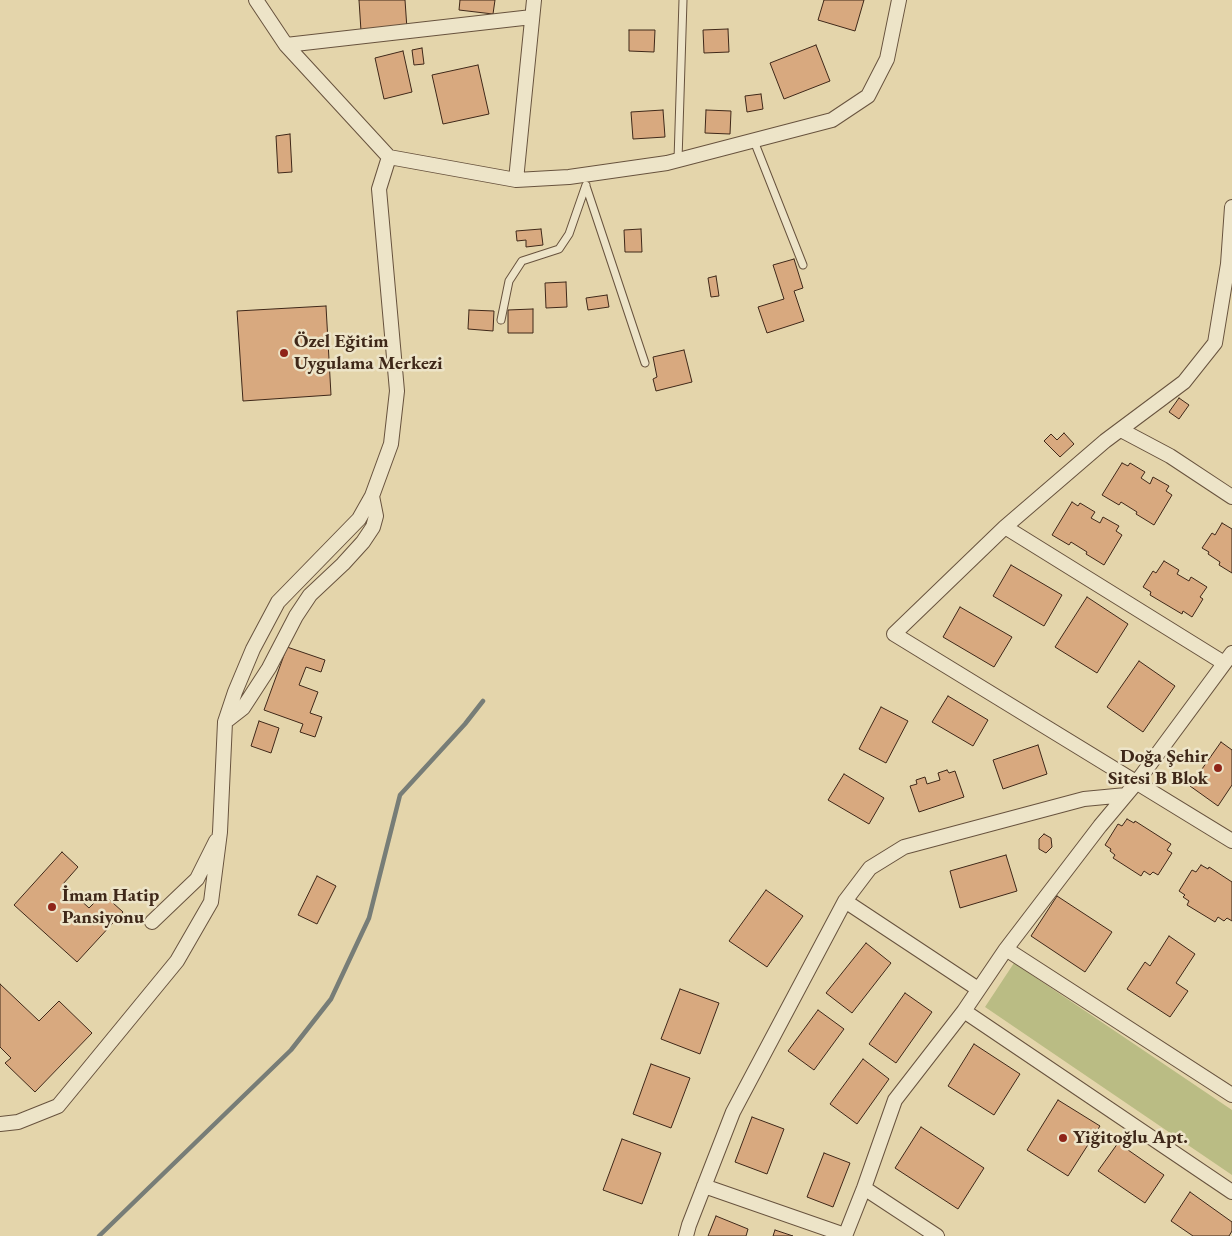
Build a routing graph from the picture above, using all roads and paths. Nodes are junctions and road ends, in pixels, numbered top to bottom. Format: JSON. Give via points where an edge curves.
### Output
{"nodes":[{"id":1,"x":256,"y":0,"type":"edge"},
{"id":2,"x":534,"y":0,"type":"edge"},
{"id":3,"x":683,"y":0,"type":"edge"},
{"id":4,"x":899,"y":0,"type":"edge"},
{"id":5,"x":532,"y":17,"type":"junction"},
{"id":6,"x":286,"y":45,"type":"junction"},
{"id":7,"x":754,"y":141,"type":"junction"},
{"id":8,"x":389,"y":157,"type":"junction"},
{"id":9,"x":678,"y":160,"type":"junction"},
{"id":10,"x":516,"y":180,"type":"junction"},
{"id":11,"x":588,"y":180,"type":"junction"},
{"id":12,"x":1232,"y":207,"type":"edge"},
{"id":13,"x":803,"y":265,"type":"dead end"},
{"id":14,"x":1230,"y":266,"type":"edge"},
{"id":15,"x":501,"y":320,"type":"dead end"},
{"id":16,"x":645,"y":363,"type":"dead end"},
{"id":17,"x":1121,"y":430,"type":"junction"},
{"id":18,"x":372,"y":496,"type":"junction"},
{"id":19,"x":1232,"y":498,"type":"edge"},
{"id":20,"x":1005,"y":527,"type":"junction"},
{"id":21,"x":1228,"y":658,"type":"edge"},
{"id":22,"x":225,"y":722,"type":"junction"},
{"id":23,"x":1136,"y":783,"type":"junction"},
{"id":24,"x":1126,"y":795,"type":"junction"},
{"id":25,"x":220,"y":832,"type":"junction"},
{"id":26,"x":1232,"y":841,"type":"edge"},
{"id":27,"x":845,"y":901,"type":"junction"},
{"id":28,"x":152,"y":922,"type":"dead end"},
{"id":29,"x":1006,"y":949,"type":"junction"},
{"id":30,"x":978,"y":989,"type":"junction"},
{"id":31,"x":964,"y":1011,"type":"junction"},
{"id":32,"x":1231,"y":1092,"type":"edge"},
{"id":33,"x":0,"y":1124,"type":"edge"},
{"id":34,"x":704,"y":1186,"type":"junction"},
{"id":35,"x":864,"y":1188,"type":"junction"},
{"id":36,"x":1232,"y":1192,"type":"edge"},
{"id":37,"x":686,"y":1236,"type":"edge"},
{"id":38,"x":845,"y":1236,"type":"edge"},
{"id":39,"x":937,"y":1236,"type":"edge"}],
"edges":[{"from":1,"to":6,"type":"street"},
{"from":2,"to":5,"type":"street"},
{"from":3,"to":9,"type":"lane"},
{"from":4,"to":7,"type":"street","via":[[887,59],[868,96],[832,120]]},
{"from":5,"to":6,"type":"street"},
{"from":5,"to":10,"type":"street"},
{"from":6,"to":8,"type":"street"},
{"from":7,"to":9,"type":"street"},
{"from":7,"to":13,"type":"lane"},
{"from":8,"to":10,"type":"street"},
{"from":8,"to":18,"type":"street","via":[[379,189],[397,391],[392,444]]},
{"from":9,"to":11,"type":"street"},
{"from":10,"to":11,"type":"street","via":[[569,177]]},
{"from":11,"to":15,"type":"lane","via":[[569,234],[559,249],[522,261],[509,281]]},
{"from":11,"to":16,"type":"lane"},
{"from":12,"to":14,"type":"street"},
{"from":14,"to":17,"type":"street","via":[[1215,342],[1184,382]]},
{"from":17,"to":19,"type":"street","via":[[1170,456]]},
{"from":17,"to":20,"type":"street"},
{"from":18,"to":22,"type":"street","via":[[359,519],[278,602],[253,649]]},
{"from":18,"to":22,"type":"street","via":[[376,516],[373,527],[343,564],[310,594],[243,708]]},
{"from":20,"to":21,"type":"street"},
{"from":20,"to":23,"type":"street","via":[[894,634]]},
{"from":21,"to":23,"type":"street"},
{"from":22,"to":25,"type":"street"},
{"from":23,"to":24,"type":"street"},
{"from":23,"to":26,"type":"street"},
{"from":24,"to":27,"type":"street","via":[[1084,799],[904,847],[870,868]]},
{"from":24,"to":29,"type":"street"},
{"from":25,"to":28,"type":"street","via":[[197,879]]},
{"from":25,"to":33,"type":"street","via":[[211,902],[178,962],[58,1106],[18,1122]]},
{"from":27,"to":30,"type":"street"},
{"from":27,"to":34,"type":"street","via":[[733,1112]]},
{"from":29,"to":30,"type":"street"},
{"from":29,"to":32,"type":"street"},
{"from":30,"to":31,"type":"street"},
{"from":31,"to":35,"type":"street","via":[[894,1100]]},
{"from":31,"to":36,"type":"street"},
{"from":34,"to":37,"type":"street"},
{"from":34,"to":38,"type":"street"},
{"from":35,"to":38,"type":"street"},
{"from":35,"to":39,"type":"street"}]}
